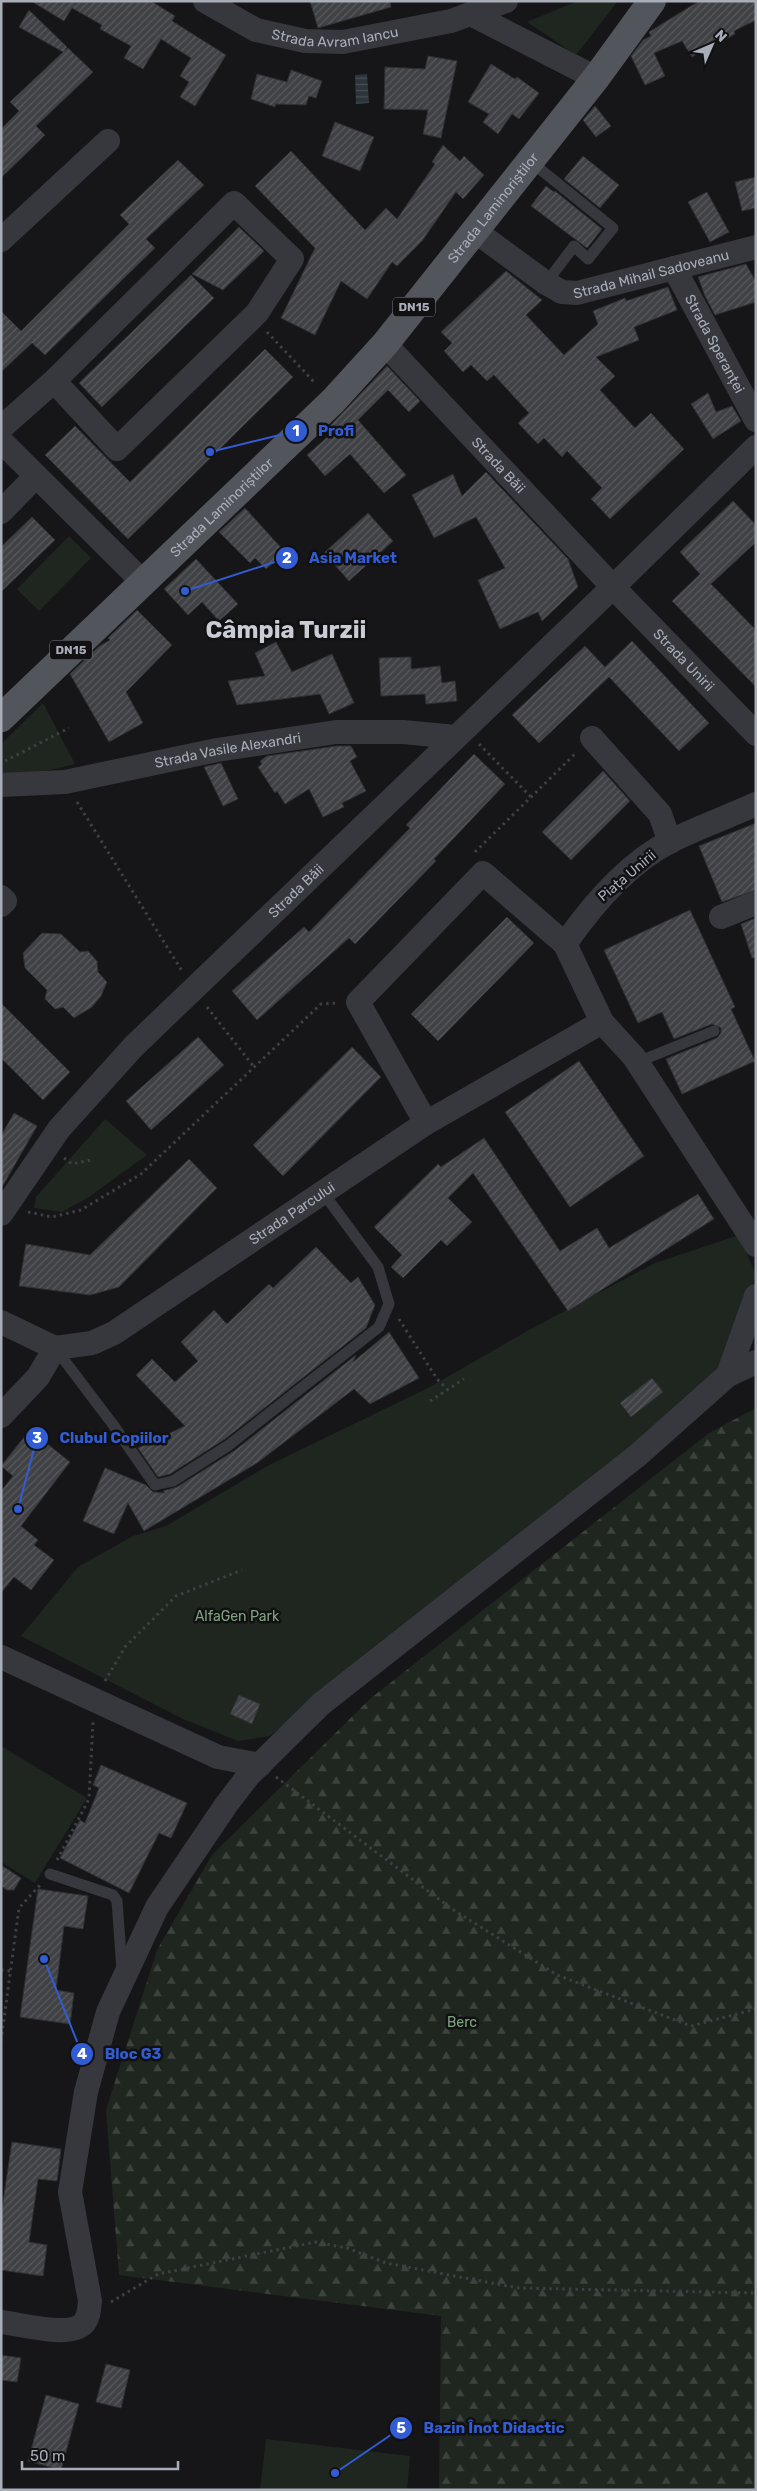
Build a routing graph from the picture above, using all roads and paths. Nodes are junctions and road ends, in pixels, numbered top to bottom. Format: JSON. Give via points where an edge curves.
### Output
{"nodes":[{"id":1,"x":205,"y":1,"type":"edge"},
{"id":2,"x":506,"y":1,"type":"edge"},
{"id":3,"x":511,"y":1,"type":"edge"},
{"id":4,"x":652,"y":1,"type":"edge"},
{"id":5,"x":471,"y":14,"type":"junction"},
{"id":6,"x":513,"y":35,"type":"junction"},
{"id":7,"x":596,"y":78,"type":"junction"},
{"id":8,"x":108,"y":141,"type":"dead end"},
{"id":9,"x":530,"y":161,"type":"junction"},
{"id":10,"x":475,"y":231,"type":"junction"},
{"id":11,"x":1,"y":240,"type":"edge"},
{"id":12,"x":756,"y":247,"type":"edge"},
{"id":13,"x":674,"y":268,"type":"junction"},
{"id":14,"x":546,"y":283,"type":"junction"},
{"id":15,"x":253,"y":317,"type":"junction"},
{"id":16,"x":385,"y":344,"type":"junction"},
{"id":17,"x":54,"y":381,"type":"junction"},
{"id":18,"x":333,"y":401,"type":"junction"},
{"id":19,"x":756,"y":420,"type":"edge"},
{"id":20,"x":1,"y":428,"type":"edge"},
{"id":21,"x":1,"y":441,"type":"edge"},
{"id":22,"x":756,"y":447,"type":"edge"},
{"id":23,"x":36,"y":476,"type":"junction"},
{"id":24,"x":1,"y":512,"type":"edge"},
{"id":25,"x":142,"y":581,"type":"junction"},
{"id":26,"x":613,"y":587,"type":"junction"},
{"id":27,"x":1,"y":718,"type":"edge"},
{"id":28,"x":69,"y":728,"type":"dead end"},
{"id":29,"x":460,"y":734,"type":"junction"},
{"id":30,"x":756,"y":734,"type":"edge"},
{"id":31,"x":592,"y":738,"type":"joint"},
{"id":32,"x":1,"y":764,"type":"edge"},
{"id":33,"x":65,"y":782,"type":"junction"},
{"id":34,"x":1,"y":785,"type":"edge"},
{"id":35,"x":531,"y":797,"type":"junction"},
{"id":36,"x":756,"y":804,"type":"edge"},
{"id":37,"x":670,"y":842,"type":"junction"},
{"id":38,"x":484,"y":874,"type":"junction"},
{"id":39,"x":1,"y":897,"type":"edge"},
{"id":40,"x":756,"y":903,"type":"edge"},
{"id":41,"x":1,"y":906,"type":"edge"},
{"id":42,"x":721,"y":917,"type":"dead end"},
{"id":43,"x":565,"y":944,"type":"junction"},
{"id":44,"x":193,"y":989,"type":"junction"},
{"id":45,"x":358,"y":1002,"type":"junction"},
{"id":46,"x":602,"y":1022,"type":"junction"},
{"id":47,"x":714,"y":1031,"type":"dead end"},
{"id":48,"x":634,"y":1057,"type":"junction"},
{"id":49,"x":254,"y":1067,"type":"junction"},
{"id":50,"x":426,"y":1123,"type":"junction"},
{"id":51,"x":324,"y":1194,"type":"junction"},
{"id":52,"x":6,"y":1197,"type":"edge"},
{"id":53,"x":756,"y":1245,"type":"edge"},
{"id":54,"x":756,"y":1296,"type":"edge"},
{"id":55,"x":389,"y":1304,"type":"junction"},
{"id":56,"x":1,"y":1322,"type":"edge"},
{"id":57,"x":55,"y":1348,"type":"junction"},
{"id":58,"x":756,"y":1362,"type":"edge"},
{"id":59,"x":728,"y":1376,"type":"junction"},
{"id":60,"x":464,"y":1379,"type":"dead end"},
{"id":61,"x":448,"y":1390,"type":"junction"},
{"id":62,"x":430,"y":1401,"type":"dead end"},
{"id":63,"x":1,"y":1416,"type":"edge"},
{"id":64,"x":242,"y":1570,"type":"dead end"},
{"id":65,"x":1,"y":1657,"type":"edge"},
{"id":66,"x":94,"y":1700,"type":"junction"},
{"id":67,"x":260,"y":1765,"type":"junction"},
{"id":68,"x":50,"y":1874,"type":"junction"},
{"id":69,"x":1,"y":1970,"type":"edge"},
{"id":70,"x":11,"y":1971,"type":"junction"},
{"id":71,"x":122,"y":1981,"type":"junction"},
{"id":72,"x":756,"y":2009,"type":"edge"},
{"id":73,"x":1,"y":2041,"type":"edge"},
{"id":74,"x":756,"y":2293,"type":"edge"},
{"id":75,"x":88,"y":2316,"type":"junction"},
{"id":76,"x":1,"y":2322,"type":"edge"}],
"edges":[{"from":1,"to":5,"type":"street","name":"Strada Avram Iancu","via":[[256,30],[305,41],[343,42],[451,21]]},
{"from":2,"to":5,"type":"street","name":"Strada Avram Iancu"},
{"from":3,"to":6,"type":"street","via":[[505,15]]},
{"from":4,"to":7,"type":"main road","name":"Strada Laminoriștilor","number":"DN15"},
{"from":5,"to":6,"type":"street"},
{"from":6,"to":7,"type":"street"},
{"from":7,"to":9,"type":"main road","name":"Strada Laminoriștilor","number":"DN15"},
{"from":8,"to":11,"type":"street"},
{"from":9,"to":10,"type":"main road","name":"Strada Laminoriștilor","number":"DN15"},
{"from":9,"to":14,"type":"lane","via":[[613,228],[588,259],[574,246]]},
{"from":10,"to":14,"type":"street","name":"Strada Mihail Sadoveanu"},
{"from":10,"to":16,"type":"main road","name":"Strada Laminoriștilor","number":"DN15"},
{"from":12,"to":13,"type":"street","name":"Strada Mihail Sadoveanu"},
{"from":13,"to":14,"type":"street","name":"Strada Mihail Sadoveanu","via":[[577,292],[562,292]]},
{"from":13,"to":19,"type":"street","name":"Strada Speranței"},
{"from":15,"to":17,"type":"street","via":[[117,449]]},
{"from":15,"to":17,"type":"street","via":[[292,259],[234,203]]},
{"from":15,"to":18,"type":"path"},
{"from":16,"to":18,"type":"main road","name":"Strada Laminoriștilor","number":"DN15"},
{"from":16,"to":26,"type":"street","name":"Strada Băii"},
{"from":17,"to":20,"type":"street"},
{"from":18,"to":25,"type":"main road","name":"Strada Laminoriștilor","number":"DN15"},
{"from":21,"to":23,"type":"street"},
{"from":22,"to":26,"type":"street","name":"Strada Băii"},
{"from":23,"to":24,"type":"street"},
{"from":23,"to":25,"type":"street"},
{"from":25,"to":27,"type":"main road","name":"Strada Laminoriștilor","number":"DN15"},
{"from":26,"to":29,"type":"street","name":"Strada Băii"},
{"from":26,"to":30,"type":"street","name":"Strada Unirii"},
{"from":28,"to":32,"type":"path"},
{"from":29,"to":33,"type":"street","name":"Strada Vasile Alexandri","via":[[336,732],[217,750]]},
{"from":29,"to":35,"type":"path"},
{"from":29,"to":44,"type":"street","name":"Strada Băii"},
{"from":31,"to":35,"type":"path"},
{"from":31,"to":37,"type":"street","via":[[660,814]]},
{"from":33,"to":34,"type":"street","name":"Strada Vasile Alexandri"},
{"from":33,"to":44,"type":"path"},
{"from":35,"to":38,"type":"path","via":[[474,851]]},
{"from":36,"to":37,"type":"street","name":"Piața Unirii"},
{"from":37,"to":43,"type":"street","name":"Piața Unirii","via":[[610,887]]},
{"from":38,"to":43,"type":"street"},
{"from":38,"to":45,"type":"street"},
{"from":39,"to":41,"type":"street","via":[[5,901]]},
{"from":40,"to":42,"type":"street"},
{"from":43,"to":46,"type":"street"},
{"from":44,"to":49,"type":"path"},
{"from":44,"to":52,"type":"street","name":"Strada Băii","via":[[134,1046],[59,1129]]},
{"from":45,"to":49,"type":"path","via":[[321,1004]]},
{"from":45,"to":50,"type":"street"},
{"from":46,"to":48,"type":"street"},
{"from":46,"to":50,"type":"street","name":"Strada Parcului"},
{"from":47,"to":48,"type":"lane","via":[[640,1061]]},
{"from":48,"to":53,"type":"street"},
{"from":49,"to":52,"type":"path","via":[[141,1174],[81,1210],[52,1217]]},
{"from":50,"to":51,"type":"street","name":"Strada Parcului"},
{"from":51,"to":55,"type":"lane","via":[[378,1267]]},
{"from":51,"to":57,"type":"street","name":"Strada Parcului","via":[[114,1333],[92,1342]]},
{"from":54,"to":59,"type":"street"},
{"from":55,"to":57,"type":"lane","via":[[379,1327],[304,1388],[229,1445],[173,1481],[155,1485]]},
{"from":55,"to":61,"type":"path","via":[[437,1379]]},
{"from":56,"to":57,"type":"street"},
{"from":57,"to":63,"type":"street","via":[[38,1377]]},
{"from":58,"to":59,"type":"street"},
{"from":59,"to":67,"type":"street","via":[[638,1455],[321,1704]]},
{"from":60,"to":61,"type":"path"},
{"from":61,"to":62,"type":"path"},
{"from":64,"to":66,"type":"path","via":[[176,1596],[125,1647]]},
{"from":65,"to":66,"type":"street"},
{"from":66,"to":67,"type":"street","via":[[218,1757]]},
{"from":66,"to":68,"type":"path","via":[[88,1799]]},
{"from":67,"to":71,"type":"street","via":[[226,1805],[157,1907]]},
{"from":67,"to":72,"type":"path","via":[[452,1909],[557,1975],[692,2026]]},
{"from":68,"to":70,"type":"path","via":[[19,1908]]},
{"from":68,"to":71,"type":"lane","via":[[113,1895],[117,1901]]},
{"from":69,"to":70,"type":"path"},
{"from":70,"to":73,"type":"path"},
{"from":71,"to":75,"type":"street","via":[[108,2012],[86,2092],[70,2192],[90,2301]]},
{"from":74,"to":75,"type":"path","via":[[518,2288],[386,2263],[347,2248],[316,2242],[158,2274]]},
{"from":75,"to":76,"type":"street","via":[[82,2324],[66,2331]]}]}
